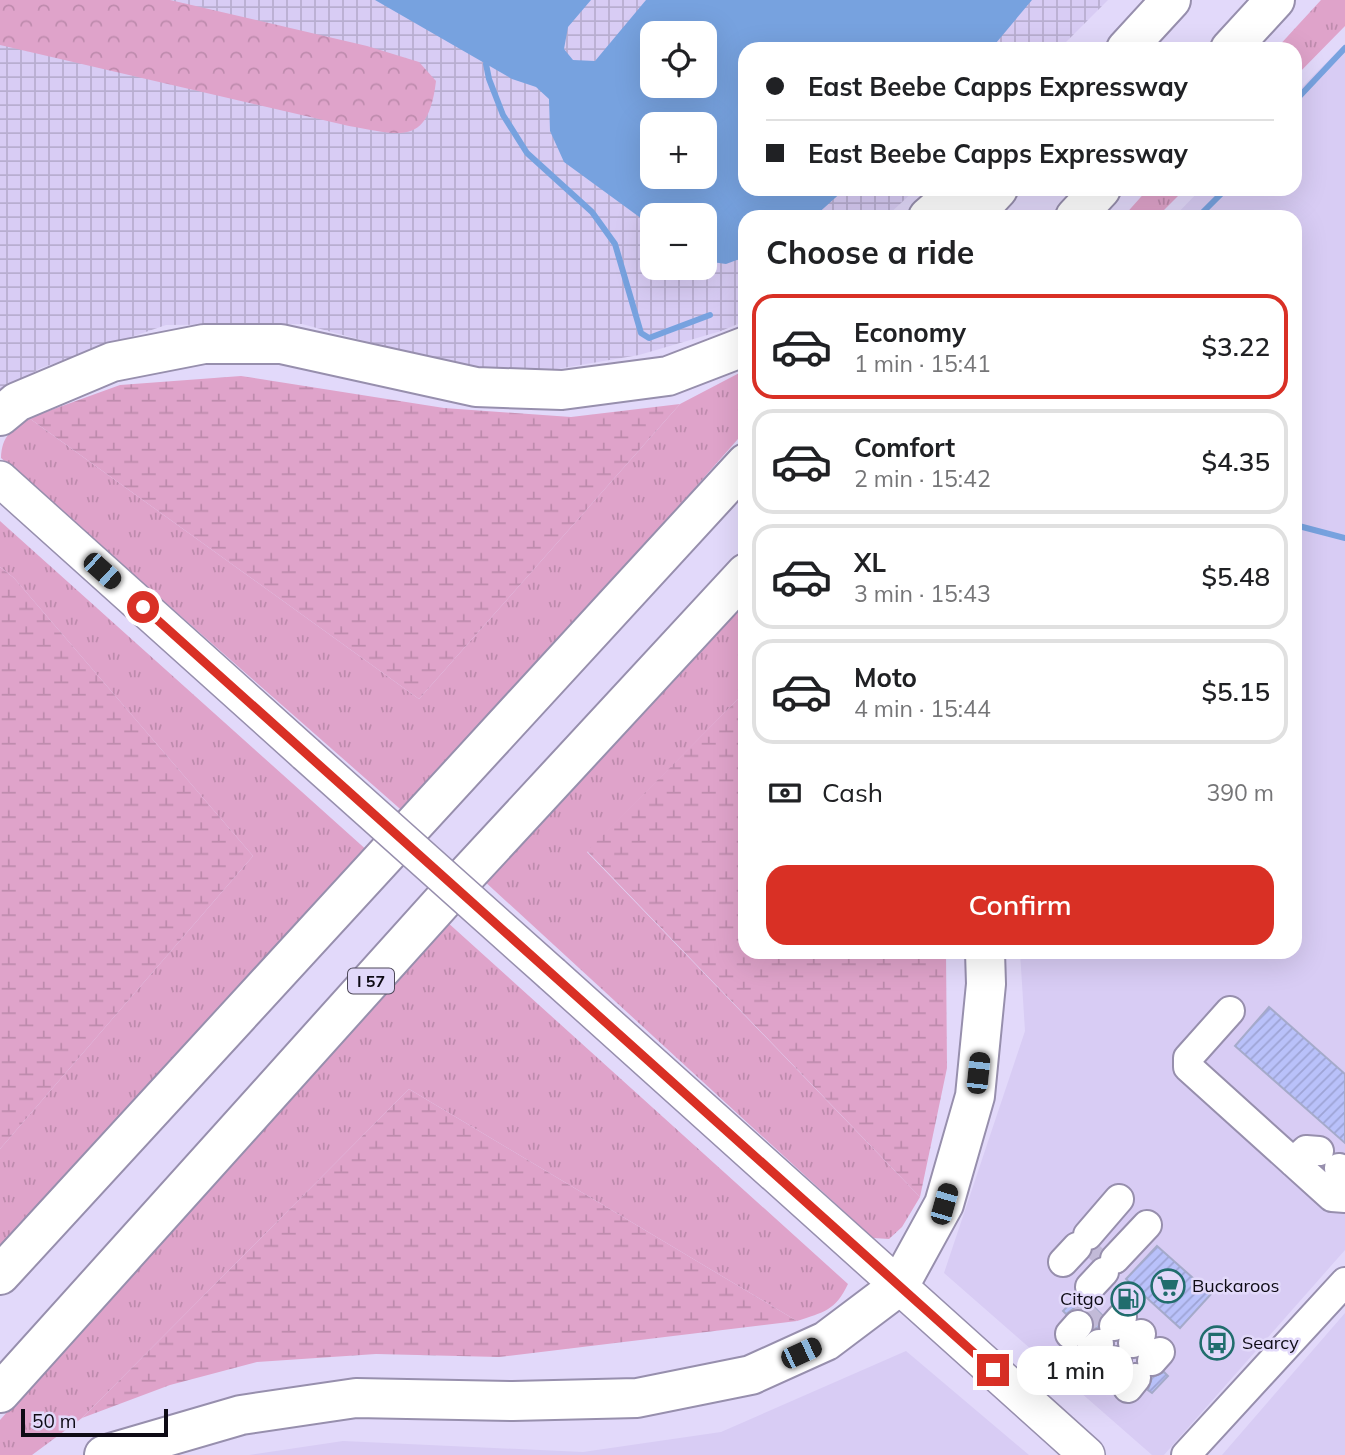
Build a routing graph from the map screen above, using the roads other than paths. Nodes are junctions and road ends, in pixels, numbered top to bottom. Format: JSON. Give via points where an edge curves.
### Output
{"nodes":[{"id":1,"x":1275,"y":0,"type":"edge"},
{"id":2,"x":1150,"y":24,"type":"edge"},
{"id":3,"x":1128,"y":42,"type":"edge"},
{"id":4,"x":1236,"y":42,"type":"edge"},
{"id":5,"x":952,"y":196,"type":"edge"},
{"id":6,"x":992,"y":196,"type":"edge"},
{"id":7,"x":1094,"y":196,"type":"edge"},
{"id":8,"x":936,"y":210,"type":"edge"},
{"id":9,"x":978,"y":210,"type":"edge"},
{"id":10,"x":1082,"y":210,"type":"edge"},
{"id":11,"x":738,"y":349,"type":"edge"},
{"id":12,"x":6,"y":408,"type":"edge"},
{"id":13,"x":738,"y":472,"type":"edge"},
{"id":14,"x":0,"y":479,"type":"edge"},
{"id":15,"x":738,"y":582,"type":"edge"},
{"id":16,"x":985,"y":959,"type":"edge"},
{"id":17,"x":1230,"y":1010,"type":"dead end"},
{"id":18,"x":1324,"y":1164,"type":"edge"},
{"id":19,"x":1345,"y":1198,"type":"edge"},
{"id":20,"x":1133,"y":1212,"type":"joint"},
{"id":21,"x":0,"y":1275,"type":"edge"},
{"id":22,"x":1345,"y":1282,"type":"edge"},
{"id":23,"x":899,"y":1286,"type":"junction"},
{"id":24,"x":0,"y":1392,"type":"edge"},
{"id":25,"x":104,"y":1455,"type":"edge"},
{"id":26,"x":1087,"y":1455,"type":"edge"},
{"id":27,"x":1186,"y":1455,"type":"edge"}],
"edges":[{"from":1,"to":4,"type":"highway"},
{"from":2,"to":3,"type":"highway"},
{"from":5,"to":8,"type":"highway"},
{"from":6,"to":9,"type":"highway"},
{"from":7,"to":10,"type":"highway"},
{"from":11,"to":12,"type":"highway","via":[[668,376],[562,390],[476,387],[281,344],[204,344],[112,362]]},
{"from":13,"to":21,"type":"highway"},
{"from":14,"to":23,"type":"main road","bridge":true},
{"from":15,"to":24,"type":"highway","number":"I 57"},
{"from":16,"to":23,"type":"highway","via":[[975,1096],[944,1204]]},
{"from":17,"to":18,"type":"street","via":[[1188,1058],[1188,1067]]},
{"from":18,"to":19,"type":"street","via":[[1332,1197]]},
{"from":20,"to":20,"type":"street","via":[[1106,1313]]},
{"from":22,"to":27,"type":"street"},
{"from":23,"to":25,"type":"highway","via":[[826,1341],[751,1376],[637,1398],[356,1398],[241,1415]]},
{"from":23,"to":26,"type":"main road"}]}
